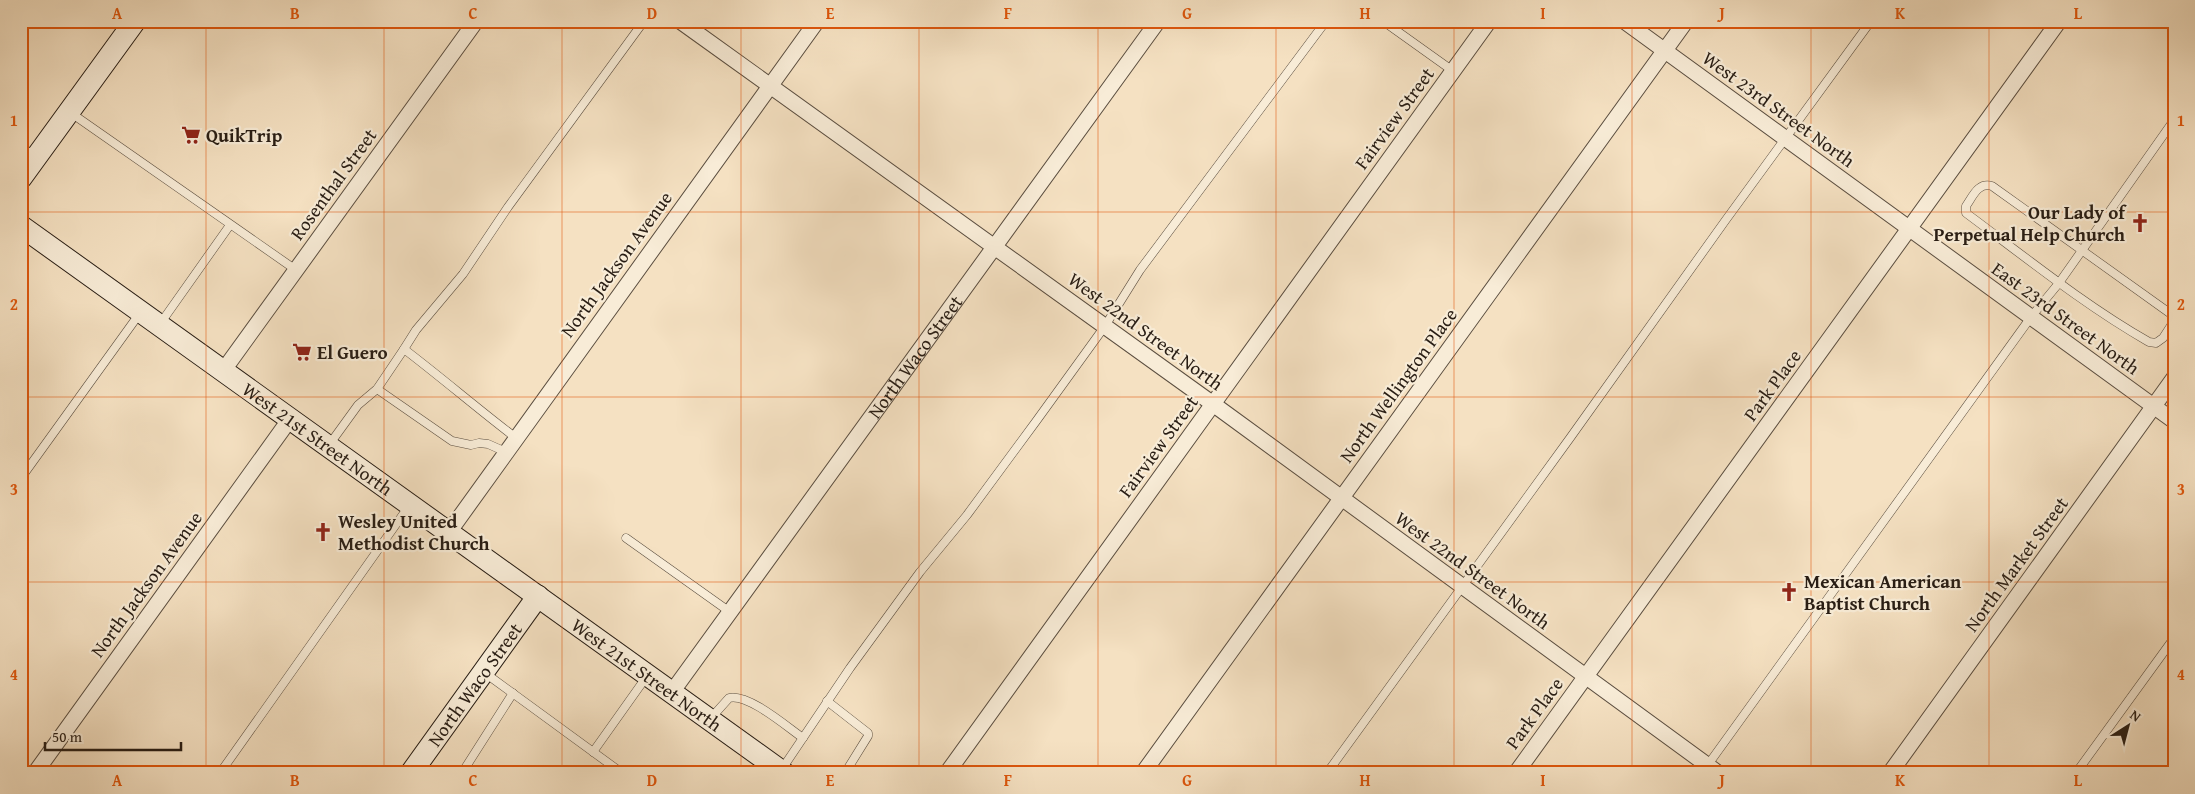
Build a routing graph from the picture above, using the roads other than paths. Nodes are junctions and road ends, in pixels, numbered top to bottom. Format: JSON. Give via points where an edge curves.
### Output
{"nodes":[{"id":1,"x":135,"y":21,"type":"edge"},
{"id":2,"x":476,"y":21,"type":"edge"},
{"id":3,"x":644,"y":21,"type":"edge"},
{"id":4,"x":680,"y":21,"type":"edge"},
{"id":5,"x":817,"y":21,"type":"edge"},
{"id":6,"x":1158,"y":21,"type":"edge"},
{"id":7,"x":1326,"y":21,"type":"edge"},
{"id":8,"x":1383,"y":21,"type":"edge"},
{"id":9,"x":1489,"y":21,"type":"edge"},
{"id":10,"x":1624,"y":21,"type":"edge"},
{"id":11,"x":1686,"y":21,"type":"edge"},
{"id":12,"x":1871,"y":21,"type":"edge"},
{"id":13,"x":2060,"y":21,"type":"edge"},
{"id":14,"x":1665,"y":51,"type":"junction"},
{"id":15,"x":1453,"y":70,"type":"junction"},
{"id":16,"x":770,"y":86,"type":"junction"},
{"id":17,"x":69,"y":112,"type":"junction"},
{"id":18,"x":2174,"y":120,"type":"edge"},
{"id":19,"x":1786,"y":139,"type":"junction"},
{"id":20,"x":29,"y":152,"type":"edge"},
{"id":21,"x":21,"y":178,"type":"edge"},
{"id":22,"x":230,"y":224,"type":"junction"},
{"id":23,"x":21,"y":226,"type":"edge"},
{"id":24,"x":1910,"y":228,"type":"junction"},
{"id":25,"x":995,"y":247,"type":"junction"},
{"id":26,"x":2082,"y":250,"type":"junction"},
{"id":27,"x":296,"y":270,"type":"junction"},
{"id":28,"x":2059,"y":283,"type":"junction"},
{"id":29,"x":142,"y":311,"type":"junction"},
{"id":30,"x":2031,"y":317,"type":"junction"},
{"id":31,"x":2174,"y":320,"type":"edge"},
{"id":32,"x":160,"y":324,"type":"junction"},
{"id":33,"x":1105,"y":326,"type":"junction"},
{"id":34,"x":2171,"y":333,"type":"edge"},
{"id":35,"x":404,"y":349,"type":"junction"},
{"id":36,"x":223,"y":371,"type":"junction"},
{"id":37,"x":2174,"y":378,"type":"edge"},
{"id":38,"x":377,"y":389,"type":"junction"},
{"id":39,"x":1213,"y":404,"type":"junction"},
{"id":40,"x":2153,"y":406,"type":"junction"},
{"id":41,"x":290,"y":419,"type":"junction"},
{"id":42,"x":2174,"y":421,"type":"edge"},
{"id":43,"x":516,"y":438,"type":"junction"},
{"id":44,"x":328,"y":446,"type":"junction"},
{"id":45,"x":506,"y":452,"type":"junction"},
{"id":46,"x":21,"y":478,"type":"edge"},
{"id":47,"x":1342,"y":498,"type":"junction"},
{"id":48,"x":410,"y":504,"type":"junction"},
{"id":49,"x":449,"y":532,"type":"junction"},
{"id":50,"x":626,"y":538,"type":"dead end"},
{"id":51,"x":1462,"y":586,"type":"junction"},
{"id":52,"x":538,"y":596,"type":"junction"},
{"id":53,"x":730,"y":612,"type":"junction"},
{"id":54,"x":2174,"y":638,"type":"edge"},
{"id":55,"x":484,"y":672,"type":"junction"},
{"id":56,"x":649,"y":674,"type":"junction"},
{"id":57,"x":1586,"y":677,"type":"junction"},
{"id":58,"x":672,"y":692,"type":"junction"},
{"id":59,"x":513,"y":693,"type":"junction"},
{"id":60,"x":827,"y":701,"type":"junction"},
{"id":61,"x":710,"y":719,"type":"junction"},
{"id":62,"x":803,"y":738,"type":"junction"},
{"id":63,"x":593,"y":752,"type":"junction"},
{"id":64,"x":1709,"y":770,"type":"edge"},
{"id":65,"x":781,"y":772,"type":"edge"},
{"id":66,"x":34,"y":773,"type":"edge"},
{"id":67,"x":220,"y":773,"type":"edge"},
{"id":68,"x":411,"y":773,"type":"edge"},
{"id":69,"x":462,"y":773,"type":"edge"},
{"id":70,"x":622,"y":773,"type":"edge"},
{"id":71,"x":845,"y":773,"type":"edge"},
{"id":72,"x":946,"y":773,"type":"edge"},
{"id":73,"x":1143,"y":773,"type":"edge"},
{"id":74,"x":1327,"y":773,"type":"edge"},
{"id":75,"x":1516,"y":773,"type":"edge"},
{"id":76,"x":1890,"y":773,"type":"edge"},
{"id":77,"x":2076,"y":773,"type":"edge"}],
"edges":[{"from":1,"to":17,"type":"main road"},
{"from":2,"to":27,"type":"street","name":"Rosenthal Street"},
{"from":3,"to":35,"type":"lane","via":[[462,274]]},
{"from":4,"to":16,"type":"street","name":"West 22nd Street North"},
{"from":5,"to":16,"type":"street","name":"North Jackson Avenue"},
{"from":6,"to":25,"type":"street","name":"North Waco Street"},
{"from":7,"to":33,"type":"lane","via":[[1140,270]]},
{"from":8,"to":15,"type":"lane"},
{"from":9,"to":15,"type":"street","name":"Fairview Street"},
{"from":10,"to":14,"type":"street","name":"West 23rd Street North"},
{"from":11,"to":14,"type":"street","name":"North Wellington Place"},
{"from":12,"to":19,"type":"lane"},
{"from":13,"to":24,"type":"street","name":"Park Place"},
{"from":14,"to":19,"type":"street","name":"West 23rd Street North"},
{"from":14,"to":47,"type":"street","name":"North Wellington Place"},
{"from":15,"to":39,"type":"street","name":"Fairview Street"},
{"from":16,"to":25,"type":"street","name":"West 22nd Street North"},
{"from":16,"to":43,"type":"street","name":"North Jackson Avenue"},
{"from":17,"to":20,"type":"main road"},
{"from":17,"to":22,"type":"lane"},
{"from":18,"to":26,"type":"lane"},
{"from":19,"to":24,"type":"street","name":"West 23rd Street North"},
{"from":19,"to":51,"type":"lane"},
{"from":20,"to":21,"type":"main road"},
{"from":22,"to":27,"type":"lane"},
{"from":22,"to":32,"type":"lane"},
{"from":23,"to":29,"type":"main road","name":"West 21st Street North"},
{"from":24,"to":30,"type":"street","name":"East 23rd Street North"},
{"from":24,"to":57,"type":"street","name":"Park Place"},
{"from":25,"to":33,"type":"street","name":"West 22nd Street North"},
{"from":25,"to":53,"type":"street","name":"North Waco Street"},
{"from":26,"to":28,"type":"lane"},
{"from":26,"to":28,"type":"lane","via":[[1992,186],[1981,186],[1966,206],[1966,213]]},
{"from":26,"to":31,"type":"lane","via":[[2171,314]]},
{"from":27,"to":36,"type":"street","name":"Rosenthal Street"},
{"from":28,"to":30,"type":"lane"},
{"from":28,"to":34,"type":"lane","via":[[2109,319],[2149,342],[2156,343]]},
{"from":29,"to":32,"type":"main road","name":"West 21st Street North"},
{"from":29,"to":46,"type":"lane"},
{"from":30,"to":40,"type":"street","name":"East 23rd Street North"},
{"from":30,"to":64,"type":"lane"},
{"from":31,"to":34,"type":"lane"},
{"from":32,"to":36,"type":"main road","name":"West 21st Street North"},
{"from":33,"to":39,"type":"street","name":"West 22nd Street North"},
{"from":33,"to":60,"type":"lane"},
{"from":35,"to":38,"type":"lane"},
{"from":35,"to":43,"type":"lane"},
{"from":36,"to":41,"type":"main road","name":"West 21st Street North"},
{"from":37,"to":40,"type":"street","name":"North Market Street"},
{"from":38,"to":44,"type":"lane","via":[[358,405]]},
{"from":38,"to":45,"type":"lane","via":[[452,442],[488,444]]},
{"from":39,"to":47,"type":"street","name":"West 22nd Street North"},
{"from":39,"to":72,"type":"street","name":"Fairview Street"},
{"from":40,"to":42,"type":"street","name":"East 23rd Street North"},
{"from":40,"to":76,"type":"street","name":"North Market Street"},
{"from":41,"to":44,"type":"main road","name":"West 21st Street North"},
{"from":41,"to":66,"type":"street","name":"North Jackson Avenue"},
{"from":43,"to":45,"type":"street","name":"North Jackson Avenue"},
{"from":44,"to":48,"type":"main road","name":"West 21st Street North"},
{"from":45,"to":49,"type":"street","name":"North Jackson Avenue"},
{"from":47,"to":51,"type":"street","name":"West 22nd Street North"},
{"from":47,"to":73,"type":"street","name":"North Wellington Place"},
{"from":48,"to":49,"type":"main road","name":"West 21st Street North"},
{"from":48,"to":67,"type":"lane"},
{"from":49,"to":52,"type":"main road","name":"West 21st Street North"},
{"from":50,"to":53,"type":"lane"},
{"from":51,"to":57,"type":"street","name":"West 22nd Street North"},
{"from":51,"to":74,"type":"lane"},
{"from":52,"to":55,"type":"main road","name":"North Waco Street"},
{"from":52,"to":56,"type":"main road","name":"West 21st Street North"},
{"from":53,"to":58,"type":"street","name":"North Waco Street"},
{"from":54,"to":77,"type":"lane"},
{"from":55,"to":59,"type":"lane"},
{"from":55,"to":68,"type":"main road","name":"North Waco Street"},
{"from":56,"to":58,"type":"main road","name":"West 21st Street North"},
{"from":56,"to":63,"type":"lane"},
{"from":57,"to":64,"type":"street","name":"West 22nd Street North"},
{"from":57,"to":75,"type":"street","name":"Park Place"},
{"from":58,"to":61,"type":"main road","name":"West 21st Street North"},
{"from":59,"to":63,"type":"lane"},
{"from":59,"to":69,"type":"lane"},
{"from":60,"to":62,"type":"lane"},
{"from":60,"to":71,"type":"lane","via":[[868,733]]},
{"from":61,"to":62,"type":"lane","via":[[729,698],[741,698]]},
{"from":61,"to":65,"type":"main road","name":"West 21st Street North"},
{"from":62,"to":65,"type":"lane"},
{"from":63,"to":70,"type":"lane"}]}
